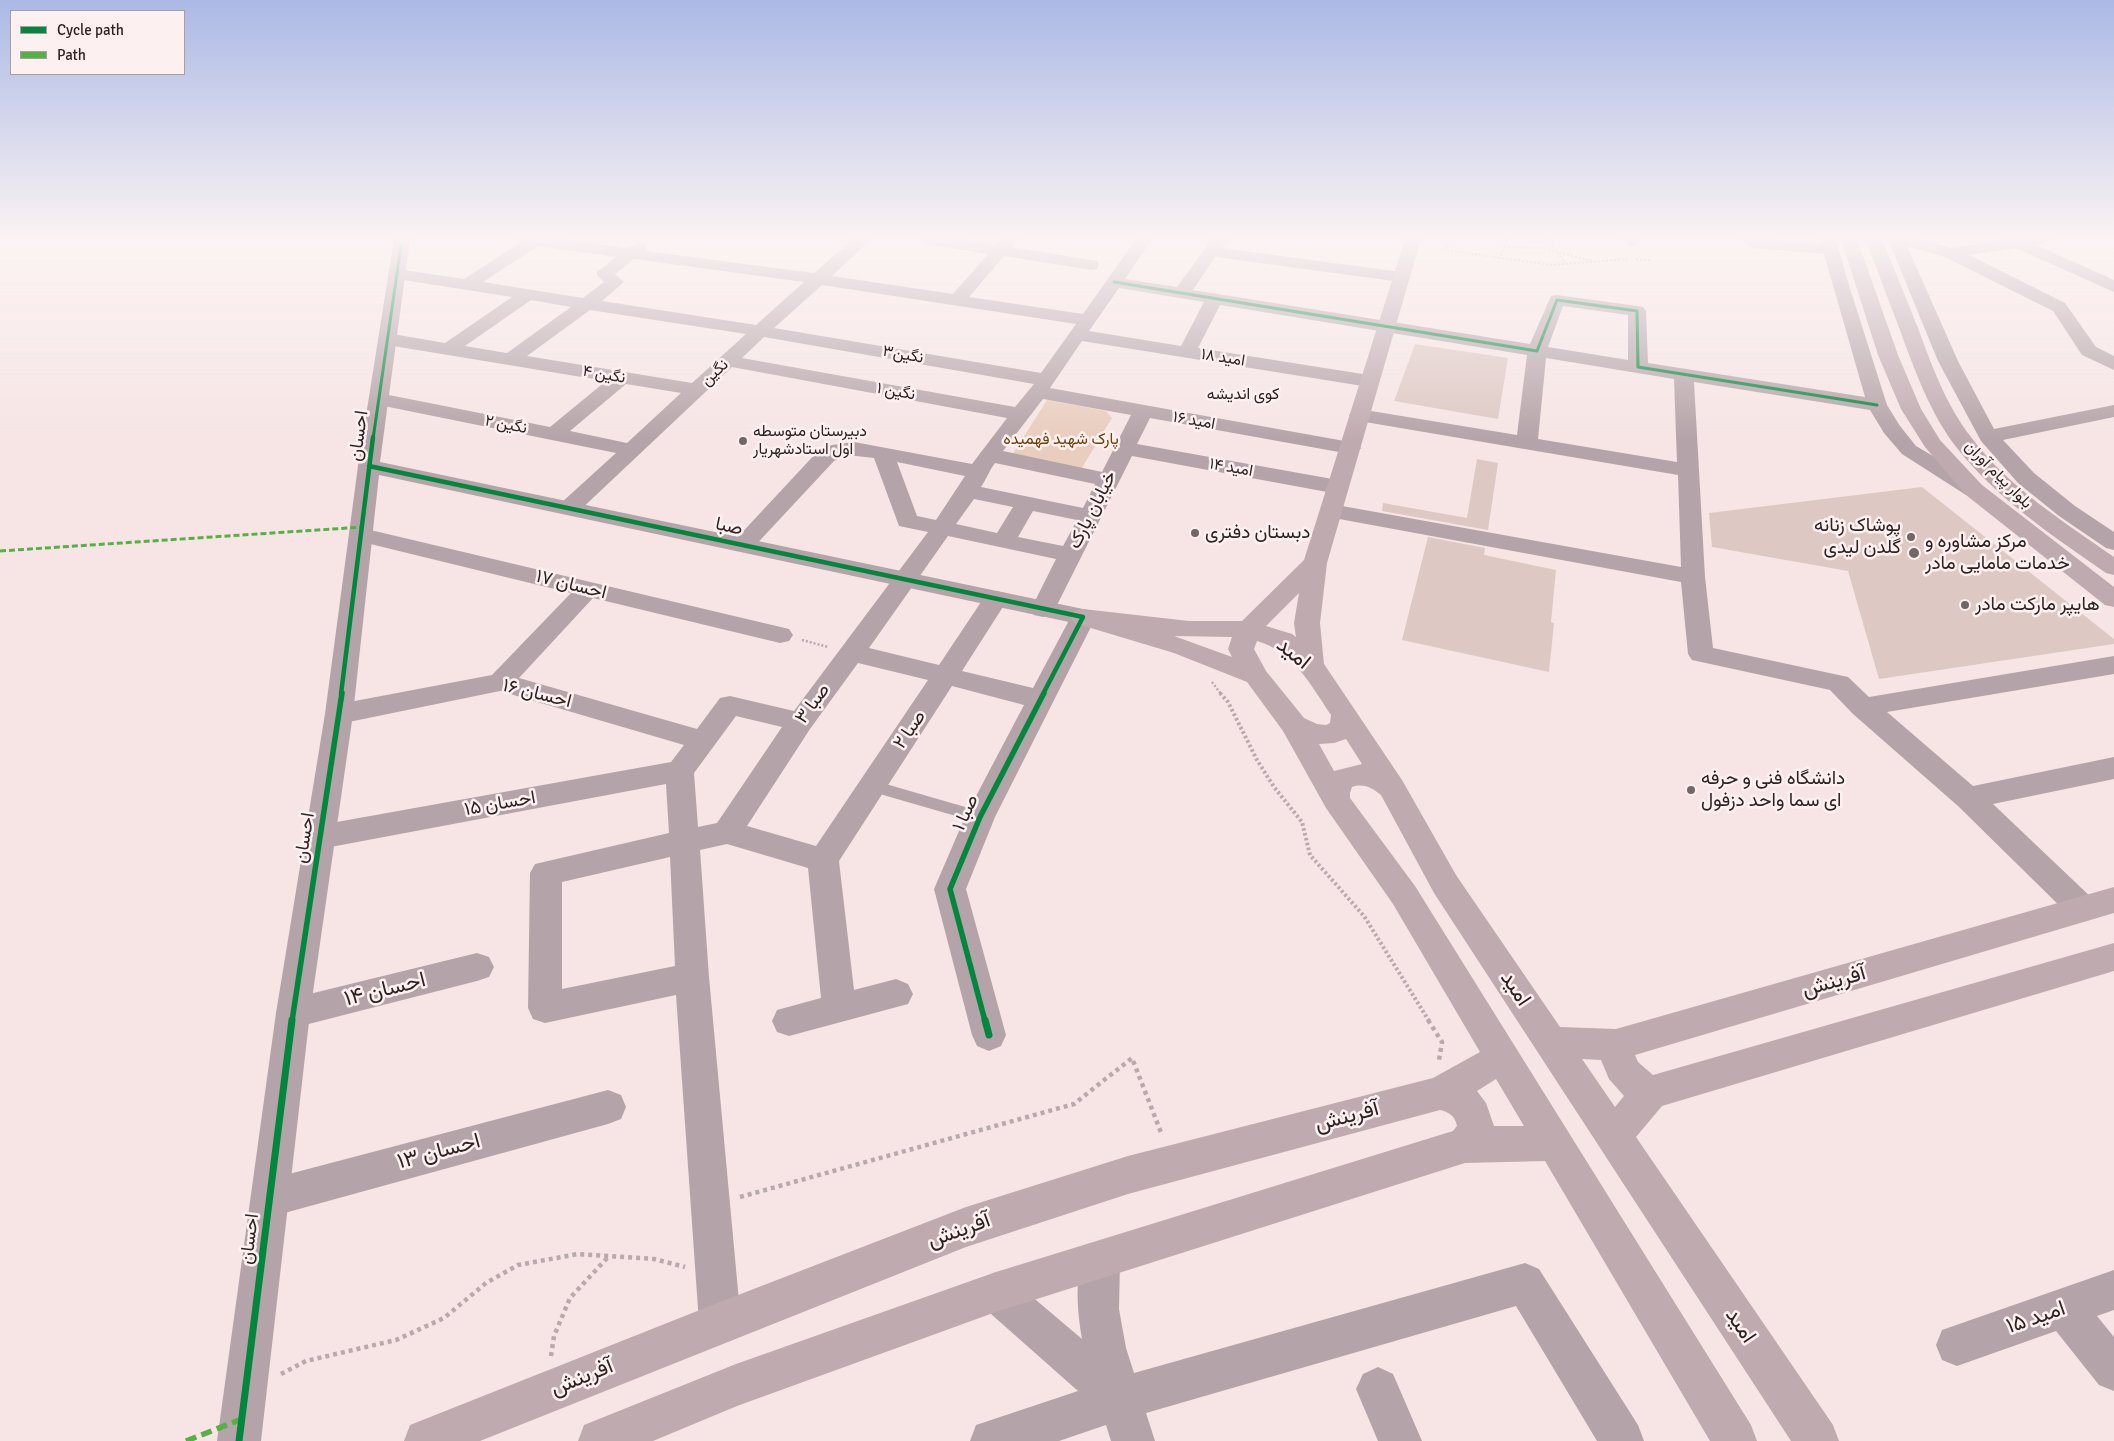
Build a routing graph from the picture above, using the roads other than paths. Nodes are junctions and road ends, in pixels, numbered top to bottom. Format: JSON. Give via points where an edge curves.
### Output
{"nodes":[{"id":1,"x":392,"y":306,"type":"edge"},
{"id":2,"x":510,"y":306,"type":"edge"},
{"id":3,"x":584,"y":306,"type":"edge"},
{"id":4,"x":608,"y":306,"type":"edge"},
{"id":5,"x":788,"y":306,"type":"edge"},
{"id":6,"x":985,"y":306,"type":"edge"},
{"id":7,"x":1098,"y":306,"type":"edge"},
{"id":8,"x":1211,"y":306,"type":"edge"},
{"id":9,"x":1265,"y":306,"type":"edge"},
{"id":10,"x":1392,"y":306,"type":"edge"},
{"id":11,"x":1555,"y":306,"type":"edge"},
{"id":12,"x":1602,"y":306,"type":"edge"},
{"id":13,"x":1847,"y":306,"type":"edge"},
{"id":14,"x":1872,"y":306,"type":"edge"},
{"id":15,"x":1900,"y":306,"type":"edge"},
{"id":16,"x":1926,"y":306,"type":"edge"},
{"id":17,"x":2057,"y":306,"type":"edge"},
{"id":18,"x":1386,"y":326,"type":"junction"},
{"id":19,"x":1083,"y":328,"type":"junction"},
{"id":20,"x":760,"y":331,"type":"junction"},
{"id":21,"x":387,"y":338,"type":"junction"},
{"id":22,"x":448,"y":349,"type":"junction"},
{"id":23,"x":1537,"y":351,"type":"junction"},
{"id":24,"x":1186,"y":352,"type":"junction"},
{"id":25,"x":511,"y":359,"type":"junction"},
{"id":26,"x":728,"y":361,"type":"junction"},
{"id":27,"x":2114,"y":364,"type":"edge"},
{"id":28,"x":1638,"y":367,"type":"junction"},
{"id":29,"x":1684,"y":374,"type":"junction"},
{"id":30,"x":622,"y":378,"type":"junction"},
{"id":31,"x":1369,"y":381,"type":"junction"},
{"id":32,"x":1042,"y":386,"type":"junction"},
{"id":33,"x":696,"y":390,"type":"junction"},
{"id":34,"x":379,"y":399,"type":"junction"},
{"id":35,"x":1878,"y":405,"type":"junction"},
{"id":36,"x":2114,"y":411,"type":"edge"},
{"id":37,"x":1143,"y":412,"type":"junction"},
{"id":38,"x":1020,"y":414,"type":"junction"},
{"id":39,"x":1359,"y":415,"type":"junction"},
{"id":40,"x":554,"y":434,"type":"junction"},
{"id":41,"x":1988,"y":437,"type":"junction"},
{"id":42,"x":1527,"y":443,"type":"junction"},
{"id":43,"x":1125,"y":448,"type":"junction"},
{"id":44,"x":1350,"y":448,"type":"junction"},
{"id":45,"x":632,"y":450,"type":"junction"},
{"id":46,"x":883,"y":453,"type":"junction"},
{"id":47,"x":989,"y":455,"type":"junction"},
{"id":48,"x":369,"y":466,"type":"junction"},
{"id":49,"x":1687,"y":470,"type":"junction"},
{"id":50,"x":1108,"y":480,"type":"junction"},
{"id":51,"x":972,"y":482,"type":"junction"},
{"id":52,"x":1338,"y":487,"type":"junction"},
{"id":53,"x":1974,"y":490,"type":"junction"},
{"id":54,"x":1028,"y":503,"type":"junction"},
{"id":55,"x":569,"y":508,"type":"junction"},
{"id":56,"x":1331,"y":512,"type":"junction"},
{"id":57,"x":1090,"y":516,"type":"junction"},
{"id":58,"x":942,"y":528,"type":"junction"},
{"id":59,"x":362,"y":535,"type":"junction"},
{"id":60,"x":1004,"y":541,"type":"junction"},
{"id":61,"x":2114,"y":543,"type":"edge"},
{"id":62,"x":743,"y":545,"type":"junction"},
{"id":63,"x":1070,"y":556,"type":"junction"},
{"id":64,"x":1316,"y":563,"type":"junction"},
{"id":65,"x":2114,"y":568,"type":"edge"},
{"id":66,"x":1693,"y":577,"type":"junction"},
{"id":67,"x":906,"y":580,"type":"junction"},
{"id":68,"x":588,"y":589,"type":"junction"},
{"id":69,"x":996,"y":599,"type":"junction"},
{"id":70,"x":2114,"y":599,"type":"edge"},
{"id":71,"x":1043,"y":609,"type":"junction"},
{"id":72,"x":1083,"y":617,"type":"junction"},
{"id":73,"x":1248,"y":629,"type":"junction"},
{"id":74,"x":780,"y":635,"type":"road end"},
{"id":75,"x":850,"y":652,"type":"junction"},
{"id":76,"x":1310,"y":665,"type":"junction"},
{"id":77,"x":2114,"y":665,"type":"edge"},
{"id":78,"x":945,"y":676,"type":"junction"},
{"id":79,"x":1256,"y":676,"type":"junction"},
{"id":80,"x":500,"y":682,"type":"junction"},
{"id":81,"x":1039,"y":699,"type":"junction"},
{"id":82,"x":1863,"y":706,"type":"junction"},
{"id":83,"x":339,"y":714,"type":"junction"},
{"id":84,"x":1345,"y":714,"type":"junction"},
{"id":85,"x":800,"y":722,"type":"junction"},
{"id":86,"x":1294,"y":725,"type":"junction"},
{"id":87,"x":703,"y":741,"type":"junction"},
{"id":88,"x":2114,"y":768,"type":"edge"},
{"id":89,"x":680,"y":771,"type":"junction"},
{"id":90,"x":872,"y":786,"type":"junction"},
{"id":91,"x":1392,"y":788,"type":"junction"},
{"id":92,"x":1968,"y":798,"type":"junction"},
{"id":93,"x":1336,"y":800,"type":"junction"},
{"id":94,"x":980,"y":817,"type":"junction"},
{"id":95,"x":728,"y":832,"type":"junction"},
{"id":96,"x":320,"y":837,"type":"junction"},
{"id":97,"x":685,"y":842,"type":"junction"},
{"id":98,"x":822,"y":860,"type":"junction"},
{"id":99,"x":2114,"y":900,"type":"edge"},
{"id":100,"x":2083,"y":909,"type":"junction"},
{"id":101,"x":2114,"y":957,"type":"edge"},
{"id":102,"x":477,"y":967,"type":"dead end"},
{"id":103,"x":692,"y":977,"type":"junction"},
{"id":104,"x":896,"y":994,"type":"dead end"},
{"id":105,"x":839,"y":1007,"type":"junction"},
{"id":106,"x":293,"y":1013,"type":"junction"},
{"id":107,"x":788,"y":1021,"type":"dead end"},
{"id":108,"x":989,"y":1035,"type":"dead end"},
{"id":109,"x":1551,"y":1042,"type":"junction"},
{"id":110,"x":1616,"y":1045,"type":"junction"},
{"id":111,"x":1503,"y":1057,"type":"junction"},
{"id":112,"x":1439,"y":1078,"type":"junction"},
{"id":113,"x":1650,"y":1094,"type":"junction"},
{"id":114,"x":608,"y":1107,"type":"dead end"},
{"id":115,"x":1613,"y":1136,"type":"junction"},
{"id":116,"x":1554,"y":1143,"type":"junction"},
{"id":117,"x":1465,"y":1145,"type":"junction"},
{"id":118,"x":270,"y":1198,"type":"junction"},
{"id":119,"x":1100,"y":1261,"type":"junction"},
{"id":120,"x":2114,"y":1290,"type":"edge"},
{"id":121,"x":996,"y":1292,"type":"junction"},
{"id":122,"x":2064,"y":1308,"type":"junction"},
{"id":123,"x":720,"y":1322,"type":"junction"},
{"id":124,"x":1957,"y":1345,"type":"dead end"},
{"id":125,"x":2114,"y":1370,"type":"edge"},
{"id":126,"x":1378,"y":1389,"type":"dead end"},
{"id":127,"x":1120,"y":1399,"type":"junction"},
{"id":128,"x":239,"y":1441,"type":"edge"},
{"id":129,"x":426,"y":1441,"type":"edge"},
{"id":130,"x":600,"y":1441,"type":"edge"},
{"id":131,"x":992,"y":1441,"type":"edge"},
{"id":132,"x":1133,"y":1441,"type":"edge"},
{"id":133,"x":1400,"y":1441,"type":"edge"},
{"id":134,"x":1622,"y":1441,"type":"edge"},
{"id":135,"x":1735,"y":1441,"type":"edge"},
{"id":136,"x":1817,"y":1441,"type":"edge"}],
"edges":[{"from":1,"to":21,"type":"street","name":"احسان"},
{"from":2,"to":22,"type":"street"},
{"from":3,"to":25,"type":"street"},
{"from":4,"to":20,"type":"street","name":"نگین۳"},
{"from":5,"to":20,"type":"street","name":"نگین"},
{"from":6,"to":19,"type":"street","name":"امید ۱۸"},
{"from":7,"to":19,"type":"street"},
{"from":8,"to":24,"type":"street"},
{"from":9,"to":18,"type":"street"},
{"from":10,"to":18,"type":"main road"},
{"from":11,"to":23,"type":"street"},
{"from":12,"to":28,"type":"street","via":[[1637,311]]},
{"from":13,"to":35,"type":"street"},
{"from":14,"to":53,"type":"main road","name":"بلوار پیام آوران","via":[[1911,409],[1932,443]]},
{"from":15,"to":65,"type":"main road","name":"بلوار پیام آوران","via":[[1944,411],[1965,443],[2032,510]]},
{"from":16,"to":41,"type":"street","via":[[1948,361]]},
{"from":17,"to":27,"type":"street","via":[[2089,351]]},
{"from":18,"to":23,"type":"street"},
{"from":18,"to":31,"type":"main road"},
{"from":19,"to":24,"type":"street","name":"امید ۱۸"},
{"from":19,"to":32,"type":"street"},
{"from":20,"to":26,"type":"street","name":"نگین"},
{"from":20,"to":32,"type":"street","name":"نگین۳"},
{"from":21,"to":22,"type":"street","name":"نگین ۴"},
{"from":21,"to":34,"type":"street","name":"احسان"},
{"from":22,"to":25,"type":"street","name":"نگین ۴"},
{"from":23,"to":28,"type":"street"},
{"from":23,"to":42,"type":"street"},
{"from":24,"to":31,"type":"street","name":"امید ۱۸"},
{"from":25,"to":30,"type":"street","name":"نگین ۴"},
{"from":26,"to":33,"type":"street","name":"نگین"},
{"from":26,"to":38,"type":"street","name":"نگین ۱"},
{"from":28,"to":29,"type":"street"},
{"from":29,"to":35,"type":"street"},
{"from":29,"to":49,"type":"street"},
{"from":30,"to":33,"type":"street","name":"نگین ۴"},
{"from":30,"to":40,"type":"street"},
{"from":31,"to":39,"type":"main road"},
{"from":32,"to":37,"type":"street","name":"امید ۱۶"},
{"from":32,"to":38,"type":"street"},
{"from":33,"to":45,"type":"street","name":"نگین"},
{"from":34,"to":40,"type":"street","name":"نگین ۲"},
{"from":34,"to":48,"type":"street","name":"احسان"},
{"from":35,"to":53,"type":"street","via":[[1891,429],[1909,450]]},
{"from":36,"to":41,"type":"street"},
{"from":37,"to":43,"type":"street","name":"خیابان پارک"},
{"from":37,"to":44,"type":"street","name":"امید ۱۶"},
{"from":38,"to":47,"type":"street","name":"صبا ۳"},
{"from":39,"to":42,"type":"street"},
{"from":39,"to":44,"type":"main road"},
{"from":40,"to":45,"type":"street","name":"نگین ۲"},
{"from":41,"to":61,"type":"street","via":[[2026,478],[2066,511]]},
{"from":42,"to":49,"type":"street"},
{"from":43,"to":50,"type":"street","name":"خیابان پارک"},
{"from":43,"to":52,"type":"street","name":"امید ۱۴"},
{"from":44,"to":52,"type":"main road"},
{"from":45,"to":55,"type":"street","name":"نگین"},
{"from":46,"to":51,"type":"street","via":[[967,469]]},
{"from":46,"to":58,"type":"street","via":[[907,521]]},
{"from":46,"to":62,"type":"street","via":[[849,447],[834,450]]},
{"from":47,"to":50,"type":"street"},
{"from":47,"to":51,"type":"street","name":"صبا ۳"},
{"from":48,"to":55,"type":"street","name":"صبا"},
{"from":48,"to":59,"type":"street","name":"احسان"},
{"from":49,"to":66,"type":"street"},
{"from":50,"to":57,"type":"street","name":"خیابان پارک"},
{"from":51,"to":54,"type":"street"},
{"from":51,"to":58,"type":"street","name":"صبا ۳"},
{"from":52,"to":56,"type":"main road"},
{"from":53,"to":70,"type":"main road","name":"بلوار پیام آوران"},
{"from":54,"to":57,"type":"street"},
{"from":54,"to":60,"type":"street"},
{"from":55,"to":62,"type":"street","name":"صبا"},
{"from":56,"to":64,"type":"main road"},
{"from":56,"to":66,"type":"street"},
{"from":57,"to":63,"type":"street","name":"خیابان پارک"},
{"from":58,"to":60,"type":"street"},
{"from":58,"to":67,"type":"street","name":"صبا ۳"},
{"from":59,"to":68,"type":"street","name":"احسان ۱۷"},
{"from":59,"to":83,"type":"street","name":"احسان"},
{"from":60,"to":63,"type":"street"},
{"from":62,"to":67,"type":"street","name":"صبا"},
{"from":63,"to":71,"type":"street","name":"خیابان پارک"},
{"from":64,"to":73,"type":"main road"},
{"from":64,"to":76,"type":"main road","via":[[1307,623]]},
{"from":66,"to":82,"type":"street","via":[[1700,654],[1838,683]]},
{"from":67,"to":69,"type":"street","name":"صبا"},
{"from":67,"to":75,"type":"street","name":"صبا ۳"},
{"from":68,"to":74,"type":"street","name":"احسان ۱۷"},
{"from":68,"to":80,"type":"street"},
{"from":69,"to":71,"type":"street","name":"صبا"},
{"from":69,"to":78,"type":"street","name":"صبا ۲"},
{"from":71,"to":72,"type":"street","name":"صبا"},
{"from":72,"to":73,"type":"main road","via":[[1188,629]]},
{"from":72,"to":79,"type":"main road","via":[[1183,647]]},
{"from":72,"to":81,"type":"street","name":"صبا ۱"},
{"from":73,"to":76,"type":"main road","name":"امید","via":[[1283,640]]},
{"from":73,"to":79,"type":"main road","name":"امید","via":[[1241,649]]},
{"from":75,"to":78,"type":"street"},
{"from":75,"to":85,"type":"street","name":"صبا ۳"},
{"from":76,"to":84,"type":"main road","name":"امید"},
{"from":77,"to":82,"type":"street"},
{"from":78,"to":81,"type":"street"},
{"from":78,"to":90,"type":"street","name":"صبا ۲"},
{"from":79,"to":86,"type":"main road","name":"امید"},
{"from":80,"to":83,"type":"street","name":"احسان ۱۶"},
{"from":80,"to":87,"type":"street","name":"احسان ۱۶"},
{"from":81,"to":94,"type":"street","name":"صبا ۱"},
{"from":82,"to":92,"type":"street"},
{"from":83,"to":96,"type":"street","name":"احسان"},
{"from":84,"to":86,"type":"main road","via":[[1343,726],[1329,734],[1310,734]]},
{"from":84,"to":91,"type":"main road","name":"امید"},
{"from":85,"to":87,"type":"street","via":[[730,705]]},
{"from":85,"to":95,"type":"street","name":"صبا ۳"},
{"from":86,"to":93,"type":"main road","name":"امید"},
{"from":87,"to":89,"type":"street"},
{"from":88,"to":92,"type":"street"},
{"from":89,"to":96,"type":"street","name":"احسان ۱۵"},
{"from":89,"to":97,"type":"street"},
{"from":90,"to":94,"type":"lane"},
{"from":90,"to":98,"type":"street","name":"صبا ۲"},
{"from":91,"to":93,"type":"main road","via":[[1377,777],[1357,774],[1341,780],[1336,786]]},
{"from":91,"to":109,"type":"main road","name":"امید","via":[[1445,884]]},
{"from":92,"to":100,"type":"street"},
{"from":93,"to":111,"type":"main road","name":"امید","via":[[1404,894]]},
{"from":94,"to":108,"type":"street","name":"صبا ۱","via":[[950,890]]},
{"from":95,"to":97,"type":"street"},
{"from":95,"to":98,"type":"street"},
{"from":96,"to":106,"type":"street","name":"احسان"},
{"from":97,"to":103,"type":"street"},
{"from":97,"to":103,"type":"street","via":[[546,873],[545,1008]]},
{"from":98,"to":105,"type":"street"},
{"from":99,"to":100,"type":"main road","name":"آفرینش"},
{"from":100,"to":110,"type":"main road","name":"آفرینش"},
{"from":101,"to":113,"type":"main road"},
{"from":102,"to":106,"type":"street","name":"احسان ۱۴"},
{"from":103,"to":123,"type":"street"},
{"from":104,"to":105,"type":"street"},
{"from":105,"to":107,"type":"street"},
{"from":106,"to":118,"type":"street","name":"احسان"},
{"from":109,"to":110,"type":"main road","name":"آفرینش"},
{"from":109,"to":115,"type":"main road","name":"امید"},
{"from":110,"to":113,"type":"main road","via":[[1616,1056],[1627,1077]]},
{"from":111,"to":112,"type":"main road","name":"آفرینش"},
{"from":111,"to":116,"type":"main road","name":"امید"},
{"from":112,"to":117,"type":"main road","via":[[1452,1095],[1474,1113],[1477,1131]]},
{"from":112,"to":123,"type":"main road","name":"آفرینش","via":[[966,1227]]},
{"from":113,"to":115,"type":"main road"},
{"from":114,"to":118,"type":"street","name":"احسان ۱۳"},
{"from":115,"to":136,"type":"main road","name":"امید"},
{"from":116,"to":117,"type":"main road"},
{"from":116,"to":135,"type":"main road","name":"امید"},
{"from":117,"to":119,"type":"main road"},
{"from":118,"to":128,"type":"street","name":"احسان"},
{"from":119,"to":121,"type":"main road"},
{"from":119,"to":127,"type":"street","via":[[1098,1309]]},
{"from":120,"to":122,"type":"street","name":"امید ۱۵"},
{"from":121,"to":127,"type":"street"},
{"from":121,"to":130,"type":"main road","via":[[736,1385]]},
{"from":122,"to":124,"type":"street","name":"امید ۱۵"},
{"from":122,"to":125,"type":"street"},
{"from":123,"to":129,"type":"main road","name":"آفرینش"},
{"from":126,"to":133,"type":"street"},
{"from":127,"to":131,"type":"street"},
{"from":127,"to":132,"type":"street"},
{"from":127,"to":134,"type":"street","via":[[1525,1283]]}]}
